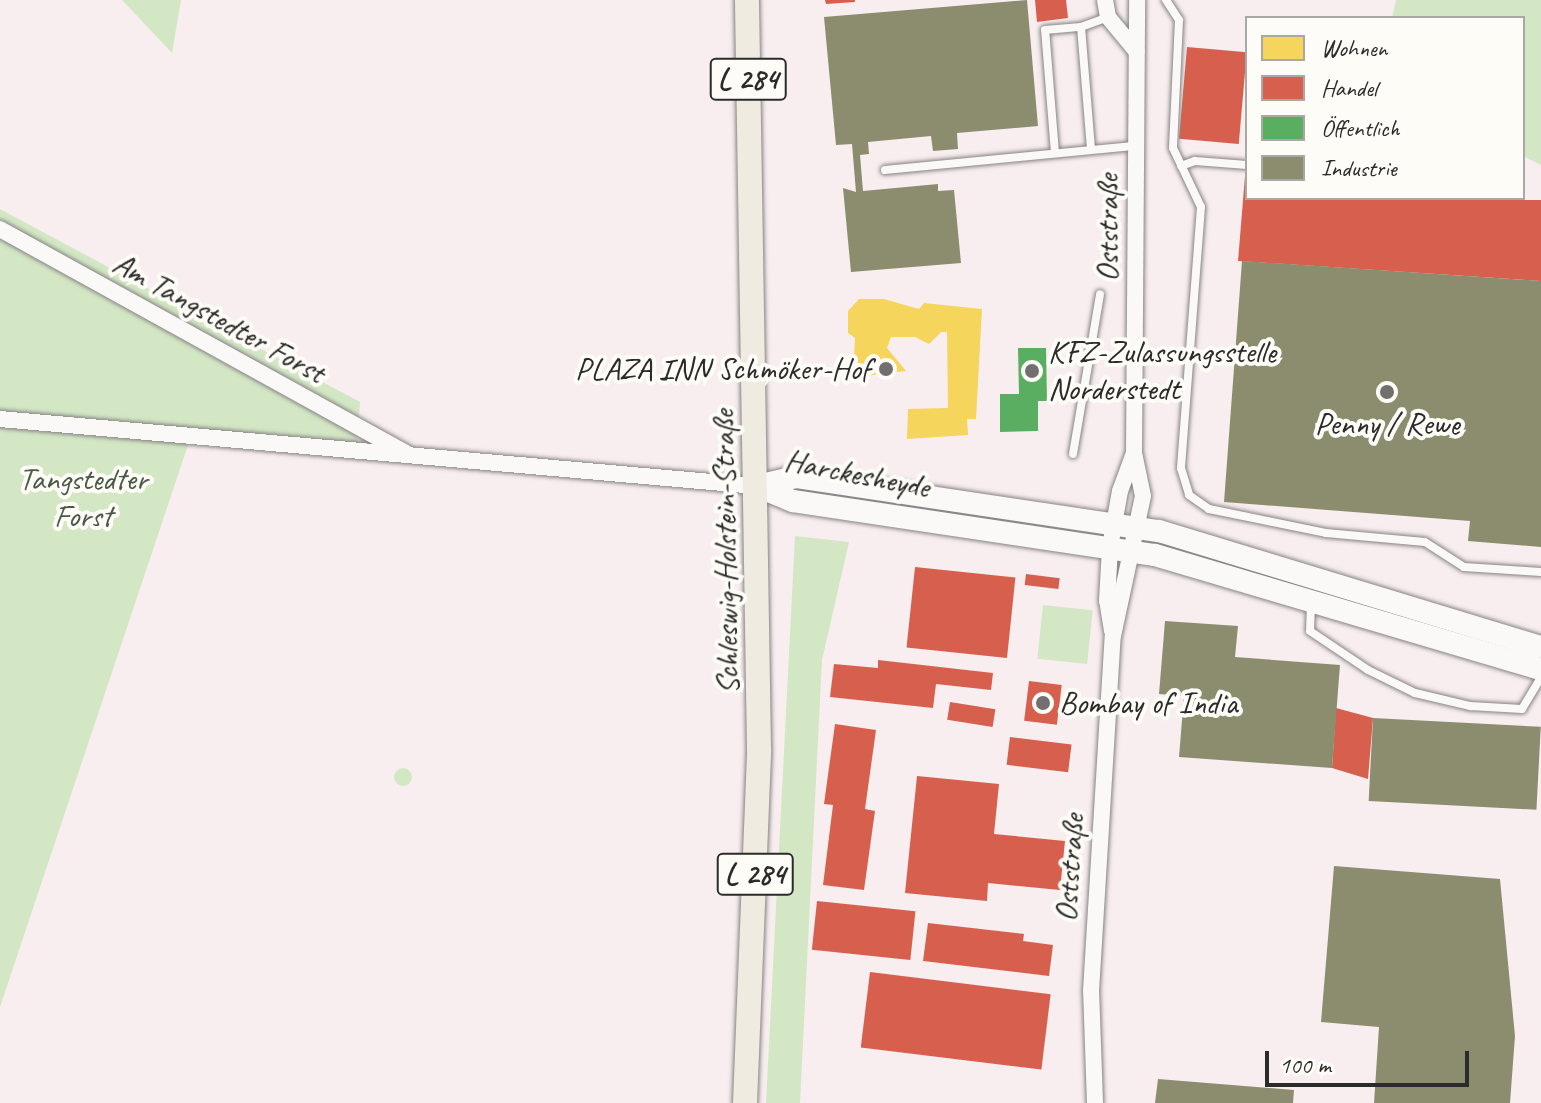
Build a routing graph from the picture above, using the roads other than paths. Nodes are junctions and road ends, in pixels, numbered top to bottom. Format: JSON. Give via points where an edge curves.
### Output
{"nodes":[{"id":1,"x":747,"y":0,"type":"edge"},
{"id":2,"x":1166,"y":0,"type":"edge"},
{"id":3,"x":1141,"y":2,"type":"edge"},
{"id":4,"x":1104,"y":5,"type":"edge"},
{"id":5,"x":1081,"y":27,"type":"junction"},
{"id":6,"x":1137,"y":52,"type":"junction"},
{"id":7,"x":1137,"y":146,"type":"junction"},
{"id":8,"x":1091,"y":149,"type":"junction"},
{"id":9,"x":1055,"y":153,"type":"junction"},
{"id":10,"x":1245,"y":165,"type":"edge"},
{"id":11,"x":1181,"y":166,"type":"junction"},
{"id":12,"x":885,"y":170,"type":"dead end"},
{"id":13,"x":0,"y":229,"type":"edge"},
{"id":14,"x":1100,"y":294,"type":"dead end"},
{"id":15,"x":0,"y":419,"type":"edge"},
{"id":16,"x":1134,"y":453,"type":"junction"},
{"id":17,"x":1073,"y":454,"type":"dead end"},
{"id":18,"x":410,"y":456,"type":"junction"},
{"id":19,"x":757,"y":486,"type":"junction"},
{"id":20,"x":1115,"y":523,"type":"junction"},
{"id":21,"x":1138,"y":527,"type":"junction"},
{"id":22,"x":1110,"y":547,"type":"junction"},
{"id":23,"x":1134,"y":551,"type":"junction"},
{"id":24,"x":1541,"y":572,"type":"edge"},
{"id":25,"x":1311,"y":599,"type":"junction"},
{"id":26,"x":1113,"y":636,"type":"junction"},
{"id":27,"x":1540,"y":645,"type":"edge"},
{"id":28,"x":1541,"y":669,"type":"edge"},
{"id":29,"x":1541,"y":677,"type":"edge"},
{"id":30,"x":745,"y":1103,"type":"edge"},
{"id":31,"x":1095,"y":1103,"type":"edge"}],
"edges":[{"from":1,"to":19,"type":"main road","name":"Schleswig-Holstein-Straße","number":"L 284"},
{"from":2,"to":11,"type":"lane","via":[[1179,20],[1172,138]]},
{"from":3,"to":6,"type":"street","name":"Oststraße"},
{"from":4,"to":5,"type":"lane"},
{"from":4,"to":6,"type":"street"},
{"from":5,"to":8,"type":"lane"},
{"from":5,"to":9,"type":"lane","via":[[1045,30]]},
{"from":6,"to":7,"type":"street","name":"Oststraße"},
{"from":7,"to":8,"type":"lane"},
{"from":7,"to":16,"type":"street","name":"Oststraße"},
{"from":8,"to":9,"type":"lane"},
{"from":9,"to":12,"type":"lane"},
{"from":10,"to":11,"type":"lane","via":[[1195,161]]},
{"from":11,"to":24,"type":"lane","via":[[1201,207],[1181,468],[1194,502],[1326,533],[1425,542],[1464,567]]},
{"from":13,"to":18,"type":"street","name":"Am Tangstedter Forst"},
{"from":14,"to":17,"type":"lane"},
{"from":15,"to":18,"type":"street","name":"Am Tangstedter Forst"},
{"from":16,"to":20,"type":"street","name":"Oststraße"},
{"from":16,"to":21,"type":"street","name":"Oststraße","via":[[1143,496]]},
{"from":18,"to":19,"type":"street","name":"Am Tangstedter Forst"},
{"from":19,"to":20,"type":"main road","name":"Harckesheyde","via":[[796,477]]},
{"from":19,"to":22,"type":"main road","name":"Harckesheyde","via":[[793,501]]},
{"from":19,"to":30,"type":"main road","name":"Schleswig-Holstein-Straße","number":"L 284","via":[[759,749]]},
{"from":20,"to":21,"type":"main road","name":"Harckesheyde"},
{"from":20,"to":22,"type":"street","name":"Oststraße"},
{"from":21,"to":23,"type":"street","name":"Oststraße"},
{"from":21,"to":27,"type":"main road","name":"Harckesheyde"},
{"from":22,"to":23,"type":"main road","name":"Harckesheyde"},
{"from":22,"to":26,"type":"street","name":"Oststraße","via":[[1107,601]]},
{"from":23,"to":25,"type":"main road","name":"Harckesheyde"},
{"from":23,"to":26,"type":"street","name":"Oststraße"},
{"from":25,"to":28,"type":"main road","name":"Harckesheyde"},
{"from":25,"to":29,"type":"lane","via":[[1310,631],[1368,670],[1415,693],[1470,706],[1522,709]]},
{"from":26,"to":31,"type":"street","name":"Oststraße","via":[[1091,991]]}]}
